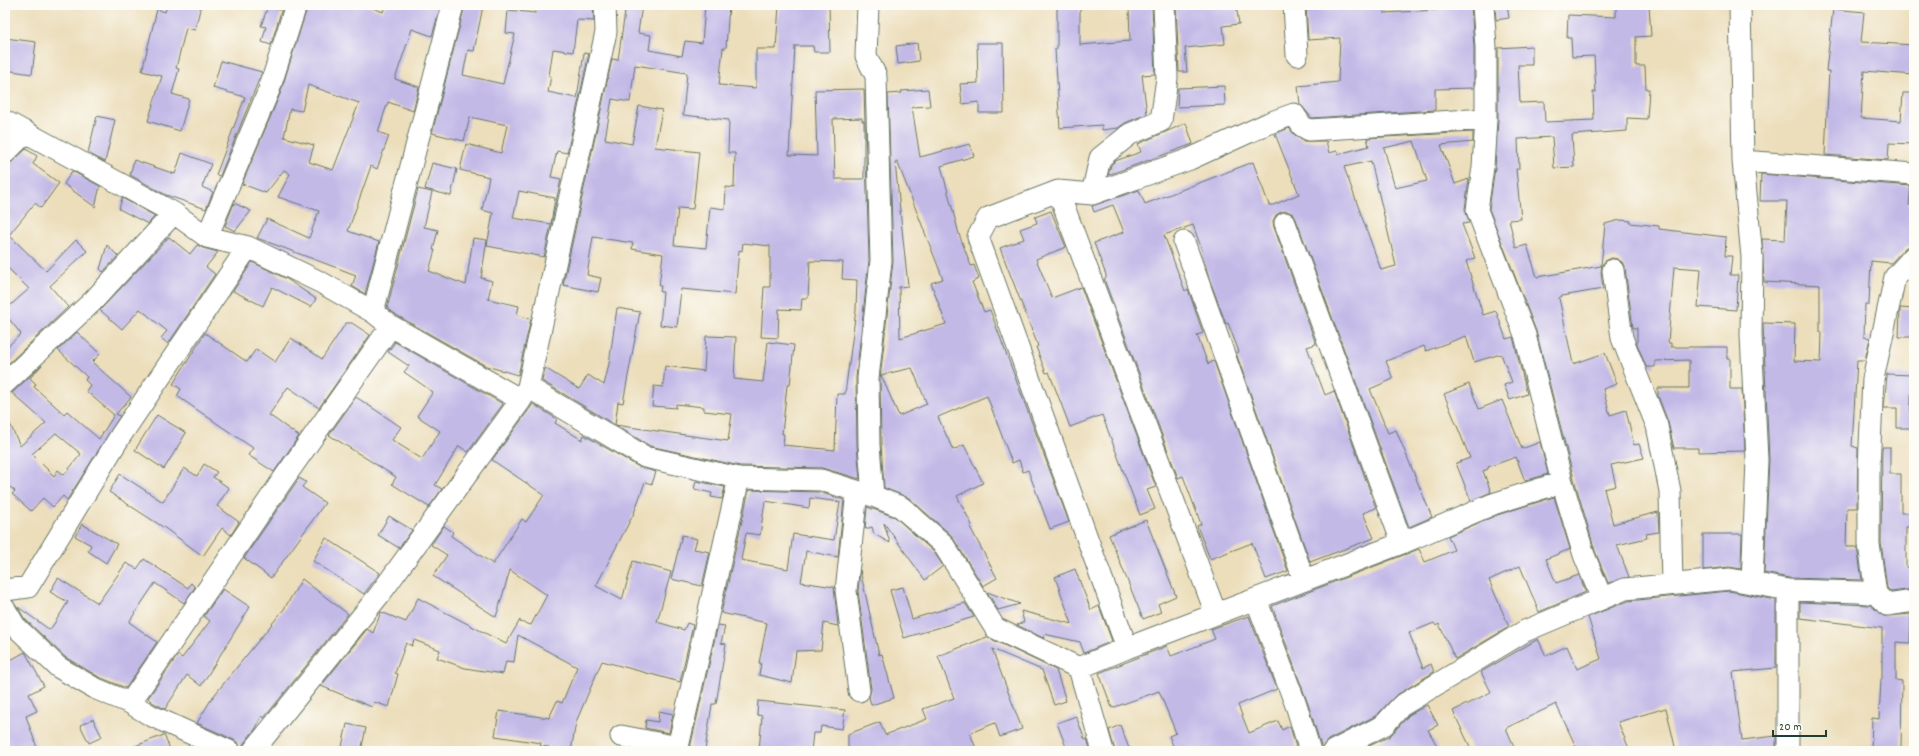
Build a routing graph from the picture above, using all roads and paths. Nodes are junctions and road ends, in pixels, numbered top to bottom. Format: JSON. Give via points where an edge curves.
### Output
{"nodes":[{"id":1,"x":296,"y":5,"type":"edge"},
{"id":2,"x":453,"y":5,"type":"edge"},
{"id":3,"x":605,"y":5,"type":"edge"},
{"id":4,"x":868,"y":5,"type":"edge"},
{"id":5,"x":1164,"y":5,"type":"edge"},
{"id":6,"x":1294,"y":5,"type":"edge"},
{"id":7,"x":1483,"y":5,"type":"edge"},
{"id":8,"x":1740,"y":5,"type":"edge"},
{"id":9,"x":1297,"y":55,"type":"dead end"},
{"id":10,"x":1486,"y":119,"type":"junction"},
{"id":11,"x":5,"y":121,"type":"edge"},
{"id":12,"x":26,"y":132,"type":"junction"},
{"id":13,"x":5,"y":153,"type":"edge"},
{"id":14,"x":1743,"y":161,"type":"junction"},
{"id":15,"x":1914,"y":174,"type":"edge"},
{"id":16,"x":1058,"y":191,"type":"junction"},
{"id":17,"x":1092,"y":194,"type":"junction"},
{"id":18,"x":174,"y":212,"type":"junction"},
{"id":19,"x":1285,"y":223,"type":"dead end"},
{"id":20,"x":207,"y":237,"type":"junction"},
{"id":21,"x":1184,"y":242,"type":"dead end"},
{"id":22,"x":248,"y":246,"type":"junction"},
{"id":23,"x":1914,"y":256,"type":"edge"},
{"id":24,"x":1612,"y":270,"type":"dead end"},
{"id":25,"x":373,"y":312,"type":"junction"},
{"id":26,"x":391,"y":326,"type":"junction"},
{"id":27,"x":5,"y":383,"type":"edge"},
{"id":28,"x":524,"y":394,"type":"junction"},
{"id":29,"x":739,"y":478,"type":"junction"},
{"id":30,"x":1562,"y":482,"type":"junction"},
{"id":31,"x":865,"y":494,"type":"junction"},
{"id":32,"x":1402,"y":544,"type":"junction"},
{"id":33,"x":1304,"y":580,"type":"junction"},
{"id":34,"x":1752,"y":583,"type":"junction"},
{"id":35,"x":1672,"y":584,"type":"junction"},
{"id":36,"x":5,"y":590,"type":"edge"},
{"id":37,"x":1788,"y":590,"type":"junction"},
{"id":38,"x":1876,"y":594,"type":"junction"},
{"id":39,"x":1256,"y":598,"type":"junction"},
{"id":40,"x":1602,"y":599,"type":"junction"},
{"id":41,"x":1914,"y":601,"type":"edge"},
{"id":42,"x":5,"y":609,"type":"edge"},
{"id":43,"x":1216,"y":614,"type":"junction"},
{"id":44,"x":1127,"y":648,"type":"junction"},
{"id":45,"x":1079,"y":668,"type":"junction"},
{"id":46,"x":859,"y":691,"type":"dead end"},
{"id":47,"x":130,"y":703,"type":"junction"},
{"id":48,"x":621,"y":736,"type":"dead end"},
{"id":49,"x":229,"y":751,"type":"edge"},
{"id":50,"x":253,"y":751,"type":"edge"},
{"id":51,"x":1103,"y":751,"type":"edge"},
{"id":52,"x":1310,"y":751,"type":"edge"},
{"id":53,"x":1333,"y":751,"type":"edge"},
{"id":54,"x":1788,"y":751,"type":"edge"}],
"edges":[{"from":1,"to":20,"type":"street","via":[[269,90]]},
{"from":2,"to":25,"type":"street"},
{"from":3,"to":28,"type":"street","via":[[606,32]]},
{"from":4,"to":31,"type":"street","via":[[866,56],[876,76],[881,260],[868,378],[869,445]]},
{"from":5,"to":17,"type":"street","via":[[1167,78],[1161,121],[1130,134],[1100,158]]},
{"from":6,"to":9,"type":"street"},
{"from":7,"to":10,"type":"street"},
{"from":8,"to":14,"type":"street"},
{"from":10,"to":17,"type":"street","via":[[1309,130],[1302,126],[1294,114],[1190,159]]},
{"from":10,"to":30,"type":"street","via":[[1477,210],[1526,335]]},
{"from":11,"to":12,"type":"street"},
{"from":12,"to":13,"type":"street"},
{"from":12,"to":18,"type":"street"},
{"from":14,"to":15,"type":"street"},
{"from":14,"to":34,"type":"street","via":[[1752,257],[1751,335],[1757,460]]},
{"from":16,"to":17,"type":"street"},
{"from":16,"to":43,"type":"street"},
{"from":16,"to":44,"type":"street","via":[[988,218],[978,237]]},
{"from":18,"to":20,"type":"street"},
{"from":18,"to":27,"type":"street","via":[[93,301]]},
{"from":19,"to":32,"type":"street"},
{"from":20,"to":22,"type":"street"},
{"from":21,"to":33,"type":"street"},
{"from":22,"to":25,"type":"street"},
{"from":22,"to":36,"type":"street","via":[[122,435],[28,587]]},
{"from":23,"to":38,"type":"street","via":[[1895,277],[1873,379],[1869,544]]},
{"from":24,"to":35,"type":"street","via":[[1622,338],[1657,426],[1670,491]]},
{"from":25,"to":26,"type":"street"},
{"from":26,"to":28,"type":"street"},
{"from":26,"to":47,"type":"street"},
{"from":28,"to":29,"type":"street","via":[[645,458]]},
{"from":28,"to":50,"type":"street","via":[[380,594]]},
{"from":29,"to":31,"type":"street","via":[[821,480]]},
{"from":29,"to":48,"type":"street","via":[[678,747]]},
{"from":30,"to":32,"type":"street","via":[[1493,504]]},
{"from":30,"to":40,"type":"street","via":[[1584,555]]},
{"from":31,"to":45,"type":"street","via":[[901,507],[943,544],[995,628]]},
{"from":31,"to":46,"type":"street","via":[[846,590]]},
{"from":32,"to":33,"type":"street"},
{"from":33,"to":39,"type":"street"},
{"from":34,"to":35,"type":"street","via":[[1730,579]]},
{"from":34,"to":37,"type":"street"},
{"from":35,"to":40,"type":"street","via":[[1625,589]]},
{"from":37,"to":38,"type":"street"},
{"from":37,"to":54,"type":"street"},
{"from":38,"to":41,"type":"street","via":[[1887,605]]},
{"from":39,"to":43,"type":"street"},
{"from":39,"to":52,"type":"street","via":[[1297,708]]},
{"from":40,"to":53,"type":"street","via":[[1525,631],[1401,706],[1384,725]]},
{"from":42,"to":47,"type":"street","via":[[15,626],[58,667],[94,688]]},
{"from":43,"to":44,"type":"street"},
{"from":44,"to":45,"type":"street"},
{"from":45,"to":51,"type":"street"},
{"from":47,"to":49,"type":"street","via":[[150,715]]}]}
